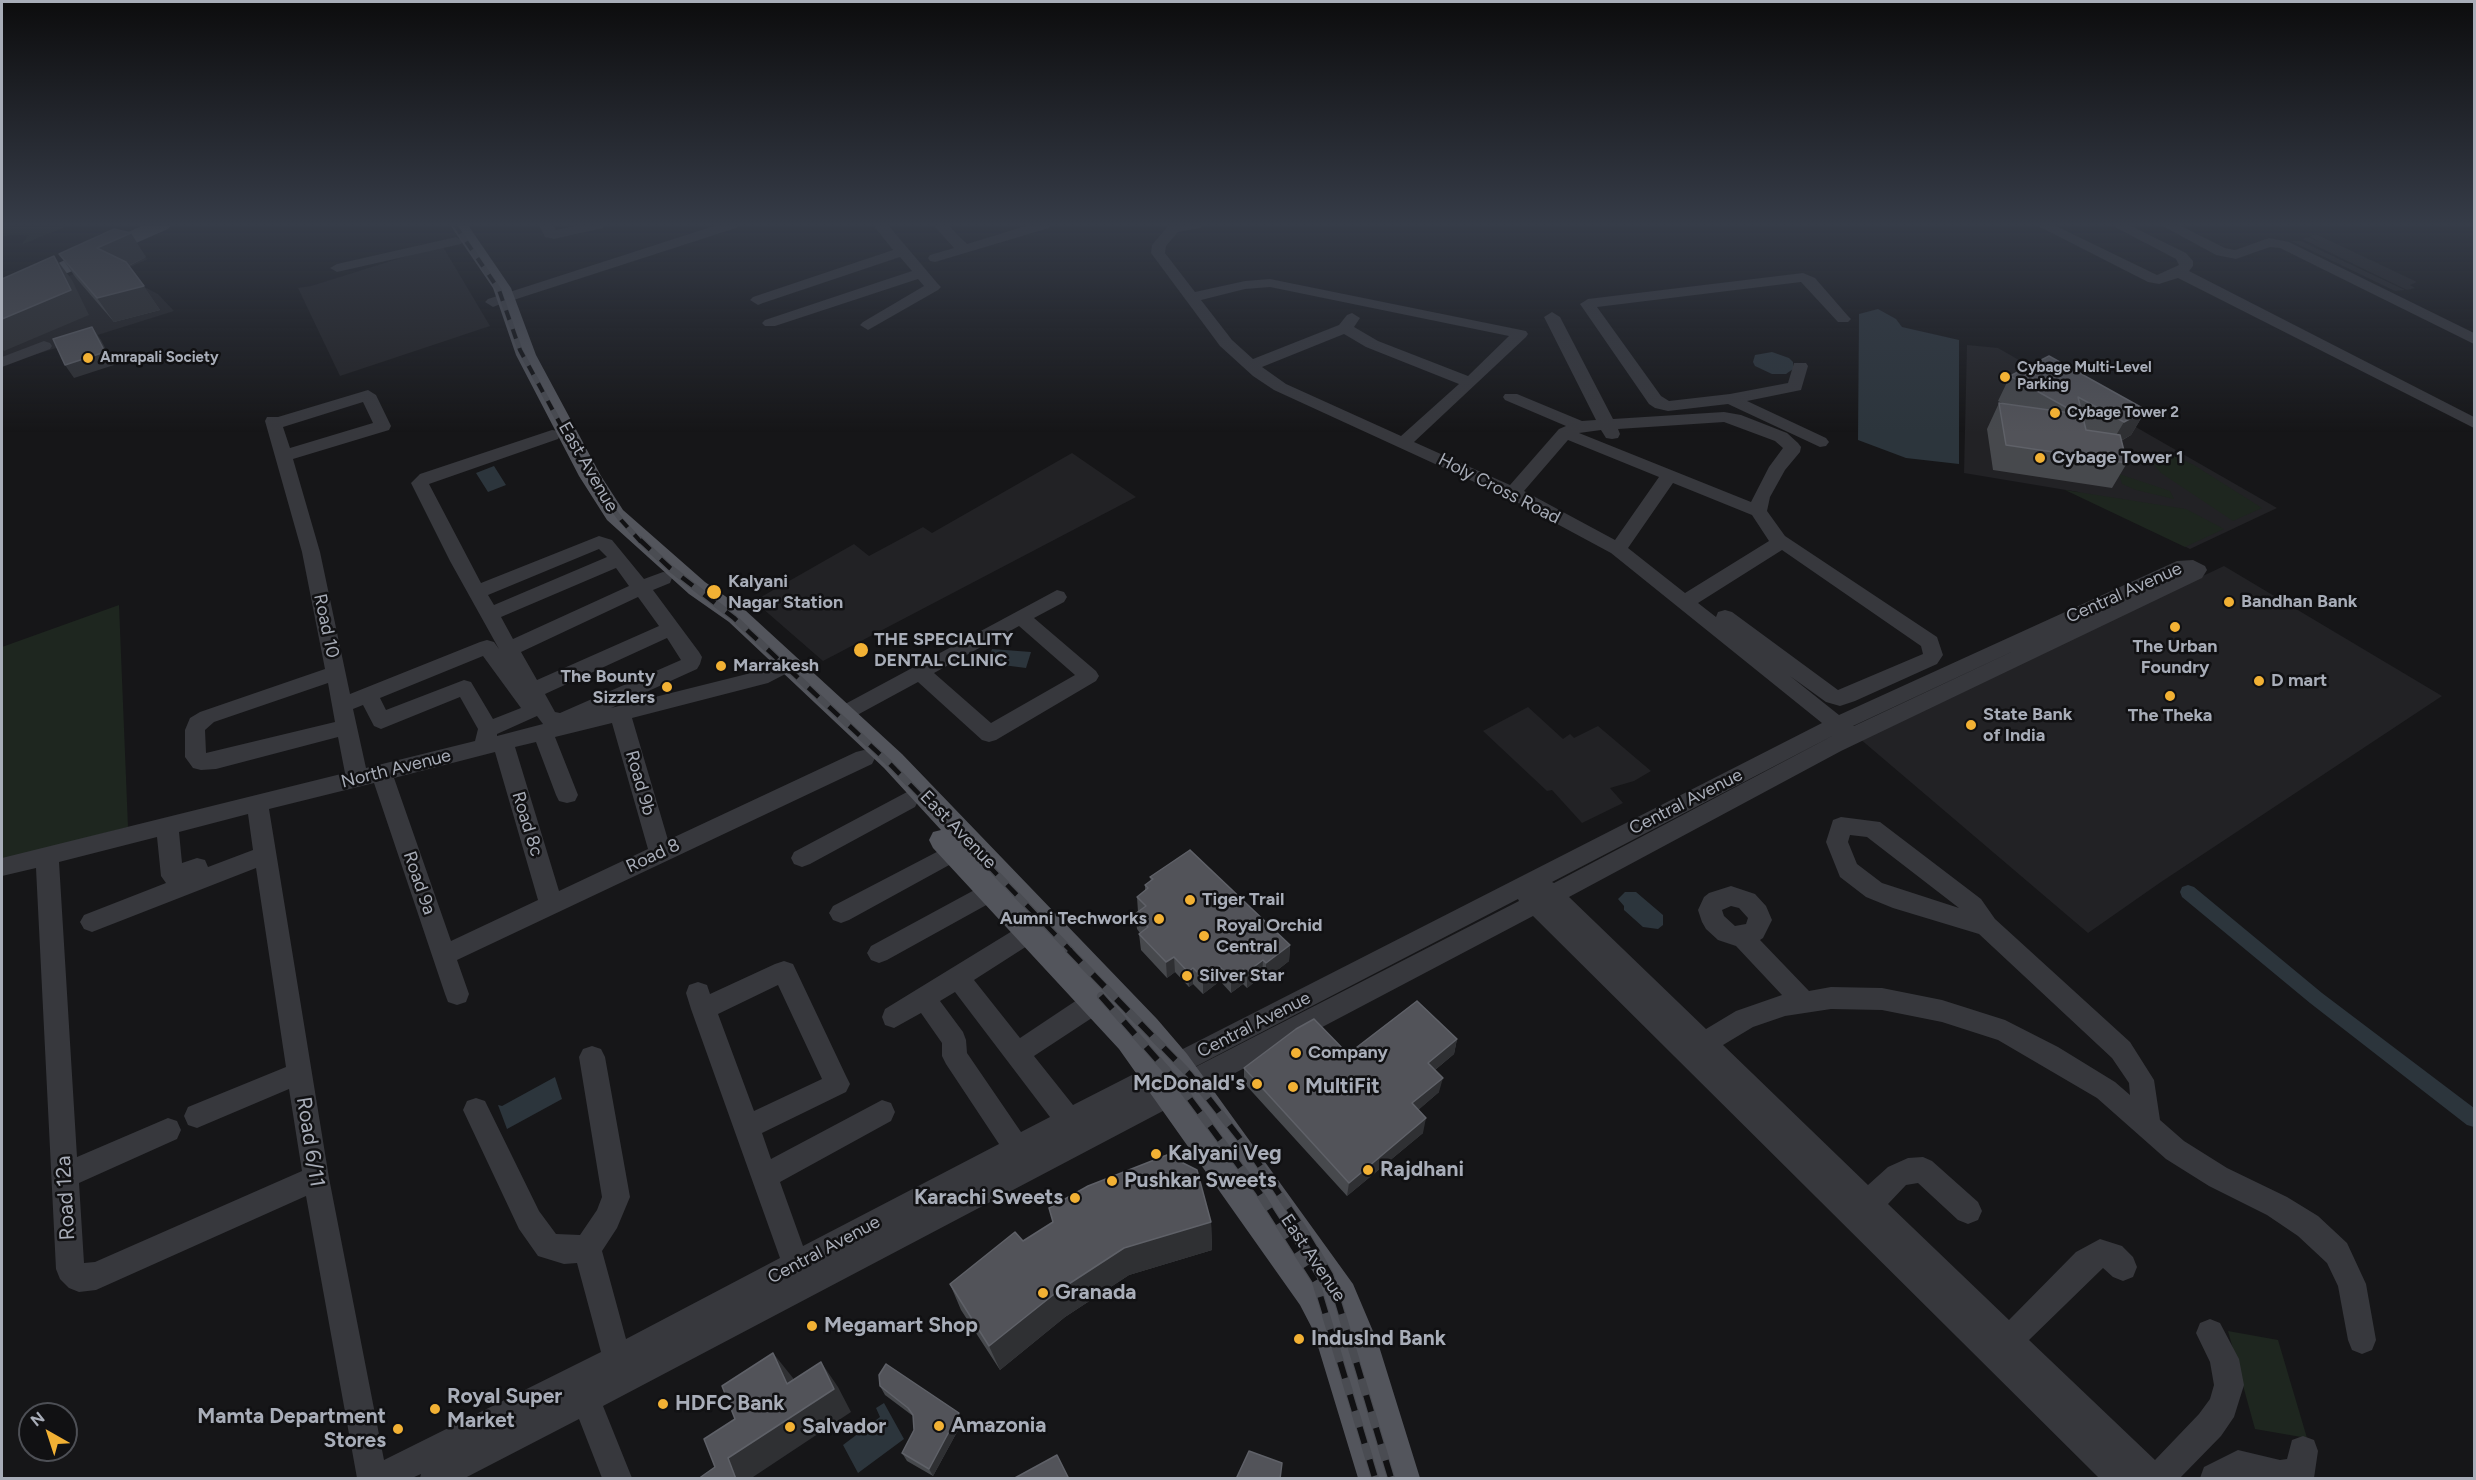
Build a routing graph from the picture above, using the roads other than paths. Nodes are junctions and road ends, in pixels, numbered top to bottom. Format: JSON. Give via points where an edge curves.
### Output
{"nodes":[{"id":1,"x":494,"y":294,"type":"edge"},
{"id":2,"x":517,"y":294,"type":"edge"},
{"id":3,"x":776,"y":294,"type":"edge"},
{"id":4,"x":857,"y":294,"type":"edge"},
{"id":5,"x":921,"y":294,"type":"edge"},
{"id":6,"x":1187,"y":294,"type":"edge"},
{"id":7,"x":1207,"y":294,"type":"edge"},
{"id":8,"x":1325,"y":294,"type":"edge"},
{"id":9,"x":1670,"y":294,"type":"edge"},
{"id":10,"x":1821,"y":294,"type":"edge"},
{"id":11,"x":2222,"y":294,"type":"edge"},
{"id":12,"x":2384,"y":294,"type":"edge"},
{"id":13,"x":1190,"y":298,"type":"junction"},
{"id":14,"x":499,"y":300,"type":"junction"},
{"id":15,"x":758,"y":300,"type":"dead end"},
{"id":16,"x":1364,"y":302,"type":"junction"},
{"id":17,"x":1552,"y":317,"type":"dead end"},
{"id":18,"x":1843,"y":319,"type":"dead end"},
{"id":19,"x":770,"y":323,"type":"dead end"},
{"id":20,"x":868,"y":326,"type":"dead end"},
{"id":21,"x":1345,"y":328,"type":"junction"},
{"id":22,"x":2475,"y":339,"type":"edge"},
{"id":23,"x":44,"y":346,"type":"dead end"},
{"id":24,"x":2,"y":362,"type":"edge"},
{"id":25,"x":1251,"y":366,"type":"junction"},
{"id":26,"x":1800,"y":366,"type":"dead end"},
{"id":27,"x":1470,"y":383,"type":"junction"},
{"id":28,"x":1511,"y":397,"type":"dead end"},
{"id":29,"x":1730,"y":399,"type":"junction"},
{"id":30,"x":2475,"y":423,"type":"edge"},
{"id":31,"x":1608,"y":424,"type":"junction"},
{"id":32,"x":1572,"y":429,"type":"junction"},
{"id":33,"x":552,"y":435,"type":"junction"},
{"id":34,"x":1404,"y":442,"type":"junction"},
{"id":35,"x":1820,"y":442,"type":"dead end"},
{"id":36,"x":1620,"y":455,"type":"junction"},
{"id":37,"x":291,"y":460,"type":"junction"},
{"id":38,"x":1670,"y":475,"type":"junction"},
{"id":39,"x":1513,"y":493,"type":"junction"},
{"id":40,"x":1758,"y":511,"type":"junction"},
{"id":41,"x":1779,"y":540,"type":"junction"},
{"id":42,"x":1618,"y":549,"type":"junction"},
{"id":43,"x":619,"y":559,"type":"junction"},
{"id":44,"x":661,"y":579,"type":"junction"},
{"id":45,"x":477,"y":592,"type":"junction"},
{"id":46,"x":1057,"y":597,"type":"dead end"},
{"id":47,"x":1689,"y":599,"type":"junction"},
{"id":48,"x":490,"y":614,"type":"junction"},
{"id":49,"x":1021,"y":617,"type":"junction"},
{"id":50,"x":2084,"y":618,"type":"dead end"},
{"id":51,"x":671,"y":628,"type":"junction"},
{"id":52,"x":510,"y":650,"type":"junction"},
{"id":53,"x":781,"y":668,"type":"junction"},
{"id":54,"x":919,"y":671,"type":"junction"},
{"id":55,"x":337,"y":672,"type":"junction"},
{"id":56,"x":534,"y":690,"type":"junction"},
{"id":57,"x":368,"y":695,"type":"junction"},
{"id":58,"x":342,"y":705,"type":"junction"},
{"id":59,"x":620,"y":713,"type":"junction"},
{"id":60,"x":841,"y":715,"type":"junction"},
{"id":61,"x":346,"y":727,"type":"junction"},
{"id":62,"x":1845,"y":730,"type":"junction"},
{"id":63,"x":543,"y":733,"type":"junction"},
{"id":64,"x":492,"y":740,"type":"junction"},
{"id":65,"x":864,"y":758,"type":"junction"},
{"id":66,"x":381,"y":772,"type":"junction"},
{"id":67,"x":357,"y":778,"type":"junction"},
{"id":68,"x":567,"y":795,"type":"dead end"},
{"id":69,"x":907,"y":801,"type":"junction"},
{"id":70,"x":257,"y":804,"type":"junction"},
{"id":71,"x":167,"y":826,"type":"junction"},
{"id":72,"x":263,"y":850,"type":"junction"},
{"id":73,"x":954,"y":852,"type":"junction"},
{"id":74,"x":660,"y":853,"type":"junction"},
{"id":75,"x":47,"y":855,"type":"junction"},
{"id":76,"x":802,"y":858,"type":"dead end"},
{"id":77,"x":2,"y":867,"type":"edge"},
{"id":78,"x":991,"y":891,"type":"junction"},
{"id":79,"x":1535,"y":891,"type":"junction"},
{"id":80,"x":551,"y":904,"type":"junction"},
{"id":81,"x":841,"y":913,"type":"dead end"},
{"id":82,"x":92,"y":922,"type":"dead end"},
{"id":83,"x":1988,"y":926,"type":"junction"},
{"id":84,"x":1030,"y":932,"type":"junction"},
{"id":85,"x":1742,"y":937,"type":"dead end"},
{"id":86,"x":879,"y":953,"type":"dead end"},
{"id":87,"x":443,"y":956,"type":"junction"},
{"id":88,"x":958,"y":977,"type":"junction"},
{"id":89,"x":457,"y":994,"type":"dead end"},
{"id":90,"x":924,"y":998,"type":"junction"},
{"id":91,"x":1095,"y":1002,"type":"junction"},
{"id":92,"x":1804,"y":1002,"type":"junction"},
{"id":93,"x":894,"y":1017,"type":"dead end"},
{"id":94,"x":1696,"y":1048,"type":"junction"},
{"id":95,"x":1017,"y":1053,"type":"junction"},
{"id":96,"x":592,"y":1057,"type":"dead end"},
{"id":97,"x":299,"y":1073,"type":"junction"},
{"id":98,"x":1173,"y":1079,"type":"junction"},
{"id":99,"x":476,"y":1110,"type":"dead end"},
{"id":100,"x":882,"y":1112,"type":"dead end"},
{"id":101,"x":197,"y":1116,"type":"dead end"},
{"id":102,"x":1069,"y":1121,"type":"junction"},
{"id":103,"x":2148,"y":1126,"type":"junction"},
{"id":104,"x":746,"y":1128,"type":"junction"},
{"id":105,"x":168,"y":1130,"type":"dead end"},
{"id":106,"x":1017,"y":1148,"type":"junction"},
{"id":107,"x":64,"y":1176,"type":"junction"},
{"id":108,"x":764,"y":1177,"type":"junction"},
{"id":109,"x":316,"y":1178,"type":"junction"},
{"id":110,"x":1862,"y":1210,"type":"junction"},
{"id":111,"x":1968,"y":1211,"type":"dead end"},
{"id":112,"x":587,"y":1248,"type":"junction"},
{"id":113,"x":796,"y":1264,"type":"junction"},
{"id":114,"x":2123,"y":1267,"type":"dead end"},
{"id":115,"x":2210,"y":1333,"type":"dead end"},
{"id":116,"x":2009,"y":1340,"type":"junction"},
{"id":117,"x":2362,"y":1340,"type":"dead end"},
{"id":118,"x":616,"y":1359,"type":"junction"},
{"id":119,"x":582,"y":1390,"type":"junction"},
{"id":120,"x":2303,"y":1450,"type":"dead end"},
{"id":121,"x":372,"y":1479,"type":"edge"},
{"id":122,"x":380,"y":1479,"type":"edge"},
{"id":123,"x":435,"y":1479,"type":"edge"},
{"id":124,"x":617,"y":1479,"type":"edge"},
{"id":125,"x":1376,"y":1479,"type":"edge"},
{"id":126,"x":1402,"y":1479,"type":"edge"},
{"id":127,"x":2120,"y":1479,"type":"edge"},
{"id":128,"x":2151,"y":1479,"type":"edge"},
{"id":129,"x":2159,"y":1479,"type":"edge"},
{"id":130,"x":2216,"y":1479,"type":"edge"}],
"edges":[{"from":1,"to":14,"type":"main road","name":"East Avenue"},
{"from":2,"to":14,"type":"street"},
{"from":3,"to":15,"type":"street"},
{"from":4,"to":19,"type":"street"},
{"from":5,"to":20,"type":"street"},
{"from":6,"to":13,"type":"street","name":"Holy Cross Road"},
{"from":7,"to":13,"type":"street"},
{"from":8,"to":16,"type":"street"},
{"from":9,"to":29,"type":"street","via":[[1588,304],[1655,400],[1668,406]]},
{"from":10,"to":18,"type":"street"},
{"from":11,"to":30,"type":"street"},
{"from":12,"to":22,"type":"street"},
{"from":13,"to":25,"type":"street","name":"Holy Cross Road","via":[[1226,343]]},
{"from":14,"to":33,"type":"main road","name":"East Avenue","via":[[507,346]]},
{"from":14,"to":44,"type":"main road","name":"East Avenue","via":[[603,499]]},
{"from":16,"to":21,"type":"street"},
{"from":16,"to":27,"type":"street","via":[[1520,334]]},
{"from":17,"to":31,"type":"street"},
{"from":21,"to":25,"type":"street"},
{"from":21,"to":27,"type":"street","via":[[1372,344]]},
{"from":23,"to":24,"type":"street"},
{"from":25,"to":34,"type":"street","name":"Holy Cross Road","via":[[1280,387]]},
{"from":26,"to":29,"type":"street","via":[[1795,387]]},
{"from":27,"to":34,"type":"street"},
{"from":28,"to":32,"type":"street"},
{"from":29,"to":35,"type":"street"},
{"from":31,"to":32,"type":"street"},
{"from":31,"to":36,"type":"street"},
{"from":31,"to":40,"type":"street","via":[[1724,417],[1781,437],[1792,447],[1791,452],[1761,497]]},
{"from":32,"to":36,"type":"street"},
{"from":32,"to":39,"type":"street"},
{"from":33,"to":44,"type":"main road","name":"East Avenue","via":[[601,522]]},
{"from":33,"to":45,"type":"street","via":[[420,483]]},
{"from":34,"to":39,"type":"street","name":"Holy Cross Road"},
{"from":36,"to":38,"type":"street"},
{"from":37,"to":37,"type":"street","name":"Road 10","via":[[279,421],[368,394],[383,426]]},
{"from":37,"to":55,"type":"street","name":"Road 10"},
{"from":38,"to":40,"type":"street"},
{"from":38,"to":42,"type":"street"},
{"from":39,"to":42,"type":"street","name":"Holy Cross Road"},
{"from":40,"to":41,"type":"street"},
{"from":41,"to":47,"type":"street","via":[[1777,545]]},
{"from":41,"to":47,"type":"street","via":[[1930,642],[1934,655],[1848,696],[1833,697]]},
{"from":42,"to":47,"type":"street","name":"Holy Cross Road"},
{"from":43,"to":44,"type":"street"},
{"from":43,"to":45,"type":"street","via":[[599,542]]},
{"from":43,"to":48,"type":"street"},
{"from":44,"to":51,"type":"street"},
{"from":44,"to":52,"type":"street"},
{"from":44,"to":53,"type":"main road","name":"East Avenue"},
{"from":45,"to":48,"type":"street"},
{"from":46,"to":49,"type":"street"},
{"from":47,"to":62,"type":"street","name":"Holy Cross Road"},
{"from":48,"to":52,"type":"street"},
{"from":49,"to":54,"type":"street"},
{"from":49,"to":54,"type":"street","via":[[1089,676],[989,735]]},
{"from":50,"to":62,"type":"street","name":"Central Avenue"},
{"from":51,"to":56,"type":"street"},
{"from":51,"to":56,"type":"street","via":[[692,657],[683,669],[554,722]]},
{"from":52,"to":56,"type":"street"},
{"from":53,"to":59,"type":"street","name":"North Avenue","via":[[762,678]]},
{"from":53,"to":60,"type":"main road","name":"East Avenue"},
{"from":53,"to":65,"type":"main road","name":"East Avenue"},
{"from":54,"to":60,"type":"street"},
{"from":55,"to":58,"type":"street","name":"Road 10"},
{"from":55,"to":61,"type":"street","via":[[197,723],[196,757],[201,762],[216,761]]},
{"from":57,"to":58,"type":"street"},
{"from":57,"to":64,"type":"street","name":"Road 8c","via":[[381,721],[464,687]]},
{"from":57,"to":64,"type":"street","via":[[487,647],[533,708]]},
{"from":58,"to":61,"type":"street","name":"Road 10"},
{"from":59,"to":63,"type":"street","name":"North Avenue"},
{"from":59,"to":74,"type":"street","name":"Road 9b"},
{"from":60,"to":98,"type":"main road","name":"East Avenue","via":[[900,769],[1146,1028]]},
{"from":61,"to":67,"type":"street","name":"Road 10"},
{"from":62,"to":79,"type":"street","name":"Central Avenue"},
{"from":63,"to":64,"type":"street","name":"North Avenue"},
{"from":63,"to":68,"type":"street"},
{"from":64,"to":66,"type":"street","name":"North Avenue"},
{"from":64,"to":80,"type":"street","name":"Road 8c"},
{"from":65,"to":69,"type":"main road","name":"East Avenue"},
{"from":65,"to":74,"type":"street","name":"Road 8"},
{"from":66,"to":67,"type":"street","name":"North Avenue"},
{"from":66,"to":87,"type":"street","name":"Road 9a"},
{"from":67,"to":70,"type":"street","name":"North Avenue"},
{"from":69,"to":73,"type":"main road","name":"East Avenue"},
{"from":69,"to":76,"type":"street"},
{"from":70,"to":71,"type":"street","name":"North Avenue"},
{"from":70,"to":72,"type":"street","name":"Road 6/11"},
{"from":71,"to":72,"type":"street","via":[[172,876]]},
{"from":71,"to":75,"type":"street","name":"North Avenue"},
{"from":72,"to":82,"type":"street"},
{"from":72,"to":97,"type":"street","name":"Road 6/11"},
{"from":73,"to":78,"type":"main road","name":"East Avenue"},
{"from":73,"to":81,"type":"street"},
{"from":74,"to":80,"type":"street","name":"Road 8"},
{"from":75,"to":77,"type":"street","name":"North Avenue"},
{"from":75,"to":107,"type":"street","name":"Road 12a"},
{"from":78,"to":84,"type":"main road","name":"East Avenue"},
{"from":78,"to":86,"type":"street"},
{"from":79,"to":94,"type":"street"},
{"from":79,"to":98,"type":"street","name":"Central Avenue"},
{"from":80,"to":87,"type":"street","name":"Road 8"},
{"from":83,"to":83,"type":"street","via":[[1973,906],[1872,828],[1841,826],[1838,842],[1848,870],[1874,890]]},
{"from":83,"to":103,"type":"street","via":[[2121,1050],[2141,1080]]},
{"from":84,"to":88,"type":"street"},
{"from":84,"to":91,"type":"main road","name":"East Avenue"},
{"from":85,"to":92,"type":"street"},
{"from":87,"to":89,"type":"street","name":"Road 9a"},
{"from":88,"to":90,"type":"street"},
{"from":88,"to":95,"type":"street"},
{"from":90,"to":93,"type":"street"},
{"from":90,"to":106,"type":"street","via":[[954,1040],[955,1056]]},
{"from":91,"to":95,"type":"street"},
{"from":91,"to":98,"type":"main road","name":"East Avenue"},
{"from":92,"to":94,"type":"street","via":[[1745,1019]]},
{"from":92,"to":103,"type":"street","via":[[1882,999],[1942,1011],[2005,1031],[2106,1090]]},
{"from":94,"to":110,"type":"street"},
{"from":95,"to":102,"type":"street"},
{"from":96,"to":112,"type":"street","via":[[616,1197],[607,1219]]},
{"from":97,"to":101,"type":"street"},
{"from":97,"to":109,"type":"street","name":"Road 6/11"},
{"from":98,"to":102,"type":"street","name":"Central Avenue"},
{"from":98,"to":119,"type":"street","name":"Central Avenue"},
{"from":98,"to":125,"type":"main road","name":"East Avenue","via":[[1321,1308]]},
{"from":98,"to":126,"type":"main road","name":"East Avenue","via":[[1341,1296],[1360,1343]]},
{"from":99,"to":112,"type":"street","via":[[529,1220],[548,1245],[564,1250]]},
{"from":100,"to":108,"type":"street"},
{"from":102,"to":106,"type":"street","name":"Central Avenue"},
{"from":103,"to":117,"type":"street","via":[[2192,1161],[2308,1226],[2337,1253],[2352,1284]]},
{"from":104,"to":104,"type":"street","via":[[700,1001],[784,971],[837,1084]]},
{"from":104,"to":108,"type":"street"},
{"from":105,"to":107,"type":"street"},
{"from":106,"to":113,"type":"street","name":"Central Avenue"},
{"from":107,"to":109,"type":"street","name":"Road 12a","via":[[70,1269],[79,1278],[96,1276]]},
{"from":108,"to":113,"type":"street"},
{"from":109,"to":121,"type":"street","name":"Road 6/11"},
{"from":110,"to":111,"type":"street","via":[[1897,1176],[1923,1170]]},
{"from":110,"to":116,"type":"street"},
{"from":110,"to":127,"type":"street"},
{"from":112,"to":118,"type":"street"},
{"from":113,"to":118,"type":"street","name":"Central Avenue"},
{"from":114,"to":116,"type":"street","via":[[2112,1256],[2100,1253],[2085,1262]]},
{"from":115,"to":129,"type":"street","via":[[2224,1359],[2229,1385],[2223,1406]]},
{"from":116,"to":128,"type":"street"},
{"from":118,"to":119,"type":"street","name":"Central Avenue"},
{"from":119,"to":122,"type":"street","name":"Central Avenue"},
{"from":119,"to":123,"type":"street","name":"Central Avenue"},
{"from":119,"to":124,"type":"street"},
{"from":120,"to":130,"type":"street","via":[[2301,1473],[2280,1475],[2238,1465]]}]}
